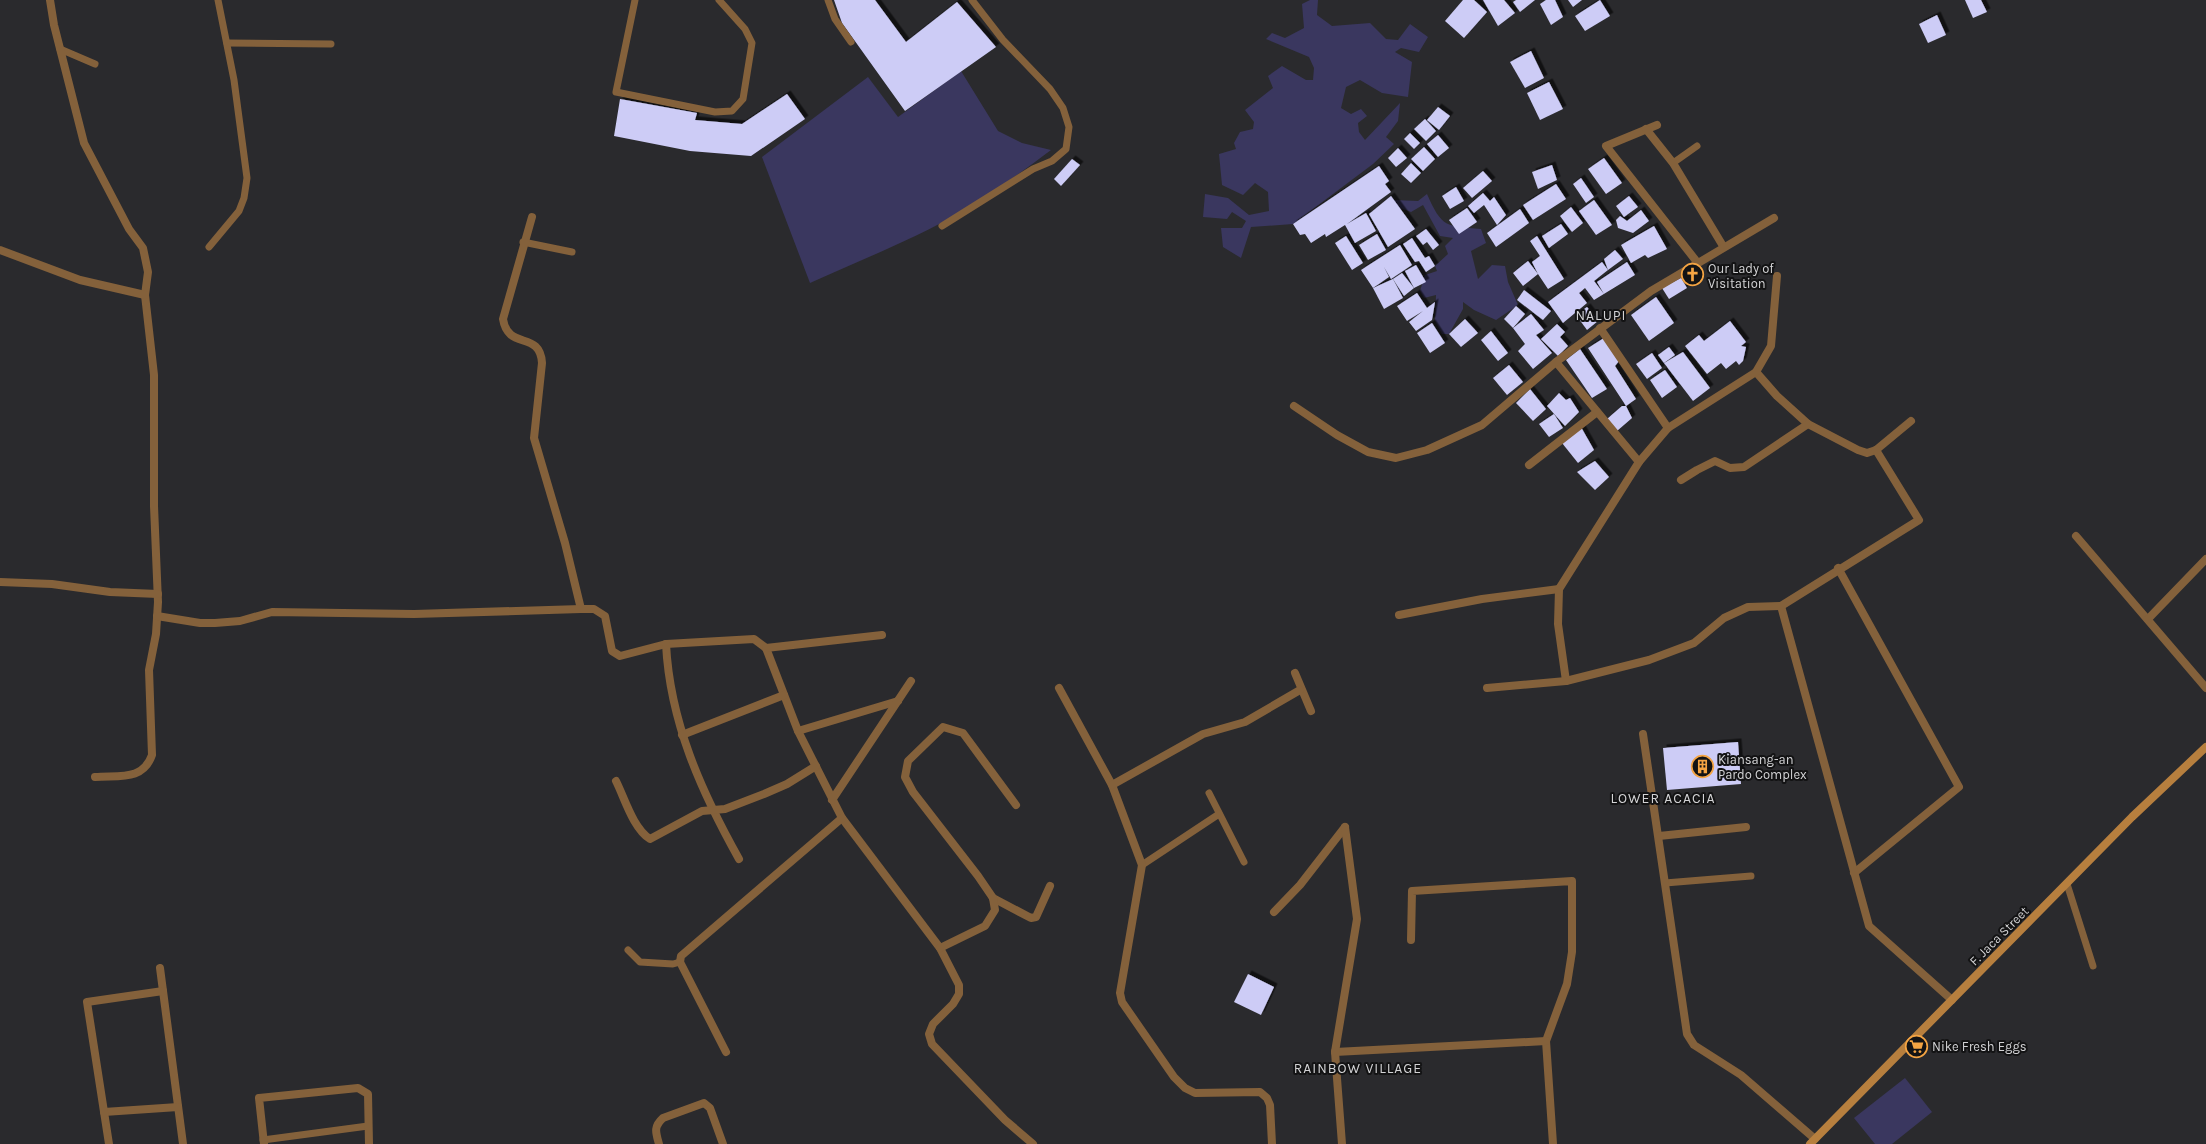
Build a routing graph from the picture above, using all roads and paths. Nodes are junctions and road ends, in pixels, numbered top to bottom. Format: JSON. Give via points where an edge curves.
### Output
{"nodes":[{"id":1,"x":50,"y":0,"type":"edge"},
{"id":2,"x":218,"y":0,"type":"edge"},
{"id":3,"x":636,"y":0,"type":"edge"},
{"id":4,"x":718,"y":0,"type":"edge"},
{"id":5,"x":828,"y":0,"type":"edge"},
{"id":6,"x":972,"y":0,"type":"edge"},
{"id":7,"x":851,"y":42,"type":"dead end"},
{"id":8,"x":227,"y":43,"type":"junction"},
{"id":9,"x":331,"y":44,"type":"dead end"},
{"id":10,"x":60,"y":49,"type":"junction"},
{"id":11,"x":95,"y":64,"type":"dead end"},
{"id":12,"x":1657,"y":125,"type":"dead end"},
{"id":13,"x":1646,"y":129,"type":"junction"},
{"id":14,"x":1698,"y":146,"type":"dead end"},
{"id":15,"x":1673,"y":163,"type":"junction"},
{"id":16,"x":532,"y":217,"type":"dead end"},
{"id":17,"x":1774,"y":218,"type":"dead end"},
{"id":18,"x":942,"y":226,"type":"dead end"},
{"id":19,"x":523,"y":242,"type":"junction"},
{"id":20,"x":1723,"y":246,"type":"junction"},
{"id":21,"x":209,"y":247,"type":"dead end"},
{"id":22,"x":0,"y":250,"type":"edge"},
{"id":23,"x":572,"y":252,"type":"dead end"},
{"id":24,"x":1698,"y":262,"type":"junction"},
{"id":25,"x":1777,"y":276,"type":"dead end"},
{"id":26,"x":145,"y":295,"type":"junction"},
{"id":27,"x":1600,"y":328,"type":"junction"},
{"id":28,"x":1556,"y":362,"type":"junction"},
{"id":29,"x":1756,"y":372,"type":"junction"},
{"id":30,"x":1294,"y":406,"type":"dead end"},
{"id":31,"x":1597,"y":412,"type":"junction"},
{"id":32,"x":1911,"y":421,"type":"dead end"},
{"id":33,"x":1808,"y":424,"type":"junction"},
{"id":34,"x":1668,"y":428,"type":"junction"},
{"id":35,"x":1876,"y":450,"type":"junction"},
{"id":36,"x":1638,"y":462,"type":"junction"},
{"id":37,"x":1529,"y":465,"type":"dead end"},
{"id":38,"x":1681,"y":480,"type":"dead end"},
{"id":39,"x":2076,"y":536,"type":"dead end"},
{"id":40,"x":2206,"y":559,"type":"edge"},
{"id":41,"x":1838,"y":568,"type":"junction"},
{"id":42,"x":0,"y":582,"type":"edge"},
{"id":43,"x":1559,"y":589,"type":"junction"},
{"id":44,"x":158,"y":594,"type":"junction"},
{"id":45,"x":1780,"y":606,"type":"junction"},
{"id":46,"x":581,"y":609,"type":"junction"},
{"id":47,"x":1399,"y":615,"type":"dead end"},
{"id":48,"x":157,"y":616,"type":"junction"},
{"id":49,"x":2148,"y":620,"type":"junction"},
{"id":50,"x":882,"y":635,"type":"dead end"},
{"id":51,"x":666,"y":644,"type":"junction"},
{"id":52,"x":766,"y":648,"type":"junction"},
{"id":53,"x":1295,"y":673,"type":"dead end"},
{"id":54,"x":911,"y":681,"type":"dead end"},
{"id":55,"x":1566,"y":681,"type":"junction"},
{"id":56,"x":1059,"y":688,"type":"dead end"},
{"id":57,"x":1487,"y":688,"type":"dead end"},
{"id":58,"x":2206,"y":688,"type":"edge"},
{"id":59,"x":1300,"y":690,"type":"junction"},
{"id":60,"x":784,"y":695,"type":"junction"},
{"id":61,"x":898,"y":701,"type":"junction"},
{"id":62,"x":1311,"y":711,"type":"dead end"},
{"id":63,"x":798,"y":731,"type":"junction"},
{"id":64,"x":1643,"y":734,"type":"dead end"},
{"id":65,"x":682,"y":735,"type":"junction"},
{"id":66,"x":2206,"y":747,"type":"edge"},
{"id":67,"x":816,"y":766,"type":"junction"},
{"id":68,"x":95,"y":778,"type":"dead end"},
{"id":69,"x":616,"y":781,"type":"dead end"},
{"id":70,"x":1112,"y":785,"type":"junction"},
{"id":71,"x":1209,"y":792,"type":"dead end"},
{"id":72,"x":832,"y":800,"type":"junction"},
{"id":73,"x":1016,"y":804,"type":"dead end"},
{"id":74,"x":711,"y":809,"type":"junction"},
{"id":75,"x":1219,"y":814,"type":"junction"},
{"id":76,"x":842,"y":818,"type":"junction"},
{"id":77,"x":1746,"y":826,"type":"dead end"},
{"id":78,"x":1659,"y":836,"type":"junction"},
{"id":79,"x":739,"y":859,"type":"dead end"},
{"id":80,"x":1244,"y":862,"type":"dead end"},
{"id":81,"x":1142,"y":865,"type":"junction"},
{"id":82,"x":1854,"y":873,"type":"junction"},
{"id":83,"x":1750,"y":876,"type":"dead end"},
{"id":84,"x":1665,"y":882,"type":"junction"},
{"id":85,"x":2067,"y":884,"type":"junction"},
{"id":86,"x":1050,"y":886,"type":"dead end"},
{"id":87,"x":993,"y":898,"type":"junction"},
{"id":88,"x":1274,"y":912,"type":"dead end"},
{"id":89,"x":1411,"y":940,"type":"dead end"},
{"id":90,"x":940,"y":948,"type":"junction"},
{"id":91,"x":628,"y":950,"type":"dead end"},
{"id":92,"x":680,"y":962,"type":"junction"},
{"id":93,"x":2093,"y":966,"type":"dead end"},
{"id":94,"x":160,"y":968,"type":"dead end"},
{"id":95,"x":163,"y":991,"type":"junction"},
{"id":96,"x":1952,"y":1000,"type":"junction"},
{"id":97,"x":1546,"y":1041,"type":"junction"},
{"id":98,"x":726,"y":1052,"type":"dead end"},
{"id":99,"x":1335,"y":1052,"type":"junction"},
{"id":100,"x":178,"y":1107,"type":"junction"},
{"id":101,"x":104,"y":1112,"type":"junction"},
{"id":102,"x":368,"y":1126,"type":"junction"},
{"id":103,"x":264,"y":1142,"type":"edge"},
{"id":104,"x":1813,"y":1142,"type":"edge"},
{"id":105,"x":109,"y":1144,"type":"edge"},
{"id":106,"x":183,"y":1144,"type":"edge"},
{"id":107,"x":369,"y":1144,"type":"edge"},
{"id":108,"x":659,"y":1144,"type":"edge"},
{"id":109,"x":723,"y":1144,"type":"edge"},
{"id":110,"x":1033,"y":1144,"type":"edge"},
{"id":111,"x":1272,"y":1144,"type":"edge"},
{"id":112,"x":1342,"y":1144,"type":"edge"},
{"id":113,"x":1553,"y":1144,"type":"edge"}],
"edges":[{"from":1,"to":10,"type":"street"},
{"from":2,"to":8,"type":"lane"},
{"from":3,"to":4,"type":"lane","via":[[616,92],[715,112],[732,111],[743,99],[752,43],[745,29]]},
{"from":5,"to":7,"type":"lane","via":[[835,20]]},
{"from":6,"to":18,"type":"lane","via":[[1003,40],[1050,89],[1063,108],[1069,127],[1066,149],[1052,161]]},
{"from":8,"to":9,"type":"lane"},
{"from":8,"to":21,"type":"lane","via":[[247,178],[239,211]]},
{"from":10,"to":11,"type":"lane"},
{"from":10,"to":26,"type":"street","via":[[84,143],[129,229],[143,248],[148,272]]},
{"from":12,"to":13,"type":"street"},
{"from":13,"to":15,"type":"street"},
{"from":13,"to":24,"type":"street","via":[[1606,146]]},
{"from":14,"to":15,"type":"lane"},
{"from":15,"to":20,"type":"street"},
{"from":16,"to":19,"type":"street"},
{"from":17,"to":20,"type":"street"},
{"from":19,"to":23,"type":"lane"},
{"from":19,"to":46,"type":"street","via":[[503,319],[504,328],[508,334],[536,346],[542,352],[534,438]]},
{"from":20,"to":24,"type":"street"},
{"from":22,"to":26,"type":"street","via":[[80,280]]},
{"from":24,"to":27,"type":"street","via":[[1651,291]]},
{"from":25,"to":29,"type":"street","via":[[1771,346]]},
{"from":26,"to":44,"type":"street","via":[[154,375],[154,506]]},
{"from":27,"to":28,"type":"street"},
{"from":27,"to":34,"type":"street"},
{"from":28,"to":30,"type":"street","via":[[1482,425],[1409,456],[1389,457],[1368,452],[1337,436]]},
{"from":28,"to":31,"type":"street"},
{"from":29,"to":33,"type":"street","via":[[1777,396]]},
{"from":29,"to":34,"type":"street"},
{"from":31,"to":36,"type":"street"},
{"from":31,"to":37,"type":"street"},
{"from":32,"to":35,"type":"street"},
{"from":33,"to":35,"type":"street","via":[[1858,450],[1867,453]]},
{"from":33,"to":38,"type":"street","via":[[1750,465],[1738,469],[1715,461]]},
{"from":34,"to":36,"type":"street"},
{"from":35,"to":41,"type":"street","via":[[1919,520]]},
{"from":36,"to":43,"type":"street"},
{"from":39,"to":49,"type":"street"},
{"from":40,"to":49,"type":"street"},
{"from":41,"to":45,"type":"street"},
{"from":41,"to":82,"type":"street","via":[[1959,787]]},
{"from":42,"to":44,"type":"street"},
{"from":43,"to":47,"type":"street","via":[[1482,599]]},
{"from":43,"to":55,"type":"street","via":[[1558,624]]},
{"from":44,"to":48,"type":"street"},
{"from":45,"to":55,"type":"street","via":[[1748,608],[1724,618],[1694,643],[1649,660]]},
{"from":45,"to":82,"type":"street"},
{"from":46,"to":48,"type":"street","via":[[414,614],[272,612],[240,621],[215,623]]},
{"from":46,"to":51,"type":"street","via":[[594,609],[604,616],[612,651],[620,656]]},
{"from":48,"to":68,"type":"street","via":[[149,670],[152,755],[148,766],[139,773]]},
{"from":49,"to":58,"type":"street"},
{"from":50,"to":52,"type":"street"},
{"from":51,"to":52,"type":"street","via":[[754,639]]},
{"from":51,"to":65,"type":"street","via":[[670,691]]},
{"from":52,"to":60,"type":"street"},
{"from":53,"to":59,"type":"street"},
{"from":54,"to":61,"type":"street"},
{"from":55,"to":57,"type":"street"},
{"from":56,"to":70,"type":"street"},
{"from":59,"to":62,"type":"street"},
{"from":59,"to":70,"type":"street","via":[[1245,722],[1203,734]]},
{"from":60,"to":63,"type":"street"},
{"from":60,"to":65,"type":"street"},
{"from":61,"to":63,"type":"street"},
{"from":61,"to":72,"type":"street"},
{"from":63,"to":67,"type":"street"},
{"from":64,"to":78,"type":"street"},
{"from":65,"to":74,"type":"street"},
{"from":66,"to":85,"type":"street","name":"F. Jaca Street","via":[[2132,817]]},
{"from":67,"to":72,"type":"street"},
{"from":67,"to":74,"type":"street","via":[[787,784],[746,802],[725,809]]},
{"from":69,"to":74,"type":"street","via":[[634,820],[650,839],[696,814]]},
{"from":70,"to":81,"type":"street"},
{"from":71,"to":75,"type":"lane"},
{"from":72,"to":76,"type":"street"},
{"from":73,"to":87,"type":"street","via":[[963,733],[943,727],[908,761],[905,777],[912,792]]},
{"from":74,"to":79,"type":"street"},
{"from":75,"to":80,"type":"lane"},
{"from":75,"to":81,"type":"lane"},
{"from":76,"to":90,"type":"street"},
{"from":76,"to":92,"type":"street","via":[[686,950]]},
{"from":77,"to":78,"type":"street"},
{"from":78,"to":84,"type":"street"},
{"from":81,"to":111,"type":"street","via":[[1120,982],[1122,1002],[1174,1077],[1185,1088],[1195,1093],[1260,1092],[1267,1098],[1270,1106]]},
{"from":82,"to":96,"type":"street","via":[[1869,926]]},
{"from":83,"to":84,"type":"lane"},
{"from":84,"to":104,"type":"street","via":[[1684,1024],[1694,1045],[1741,1075]]},
{"from":85,"to":93,"type":"lane"},
{"from":85,"to":96,"type":"street","name":"F. Jaca Street"},
{"from":86,"to":87,"type":"street","via":[[1036,917],[1031,918]]},
{"from":87,"to":90,"type":"street","via":[[995,910],[985,926]]},
{"from":88,"to":99,"type":"street","via":[[1300,885],[1345,827],[1356,919]]},
{"from":89,"to":97,"type":"street","via":[[1412,891],[1572,881],[1572,952],[1567,984]]},
{"from":90,"to":110,"type":"street","via":[[959,985],[959,994],[953,1004],[933,1024],[929,1034],[932,1044],[1005,1120]]},
{"from":91,"to":92,"type":"lane","via":[[640,962]]},
{"from":92,"to":98,"type":"street"},
{"from":94,"to":95,"type":"street"},
{"from":95,"to":100,"type":"street"},
{"from":95,"to":101,"type":"street","via":[[87,1002]]},
{"from":96,"to":104,"type":"street","name":"F. Jaca Street"},
{"from":97,"to":99,"type":"street"},
{"from":97,"to":113,"type":"street"},
{"from":99,"to":112,"type":"street"},
{"from":100,"to":101,"type":"street"},
{"from":100,"to":106,"type":"street"},
{"from":101,"to":105,"type":"street"},
{"from":102,"to":103,"type":"lane"},
{"from":102,"to":103,"type":"street","via":[[368,1094],[358,1088],[259,1098]]},
{"from":102,"to":107,"type":"street"},
{"from":108,"to":109,"type":"street","via":[[655,1129],[657,1123],[663,1118],[704,1103],[710,1108]]}]}
